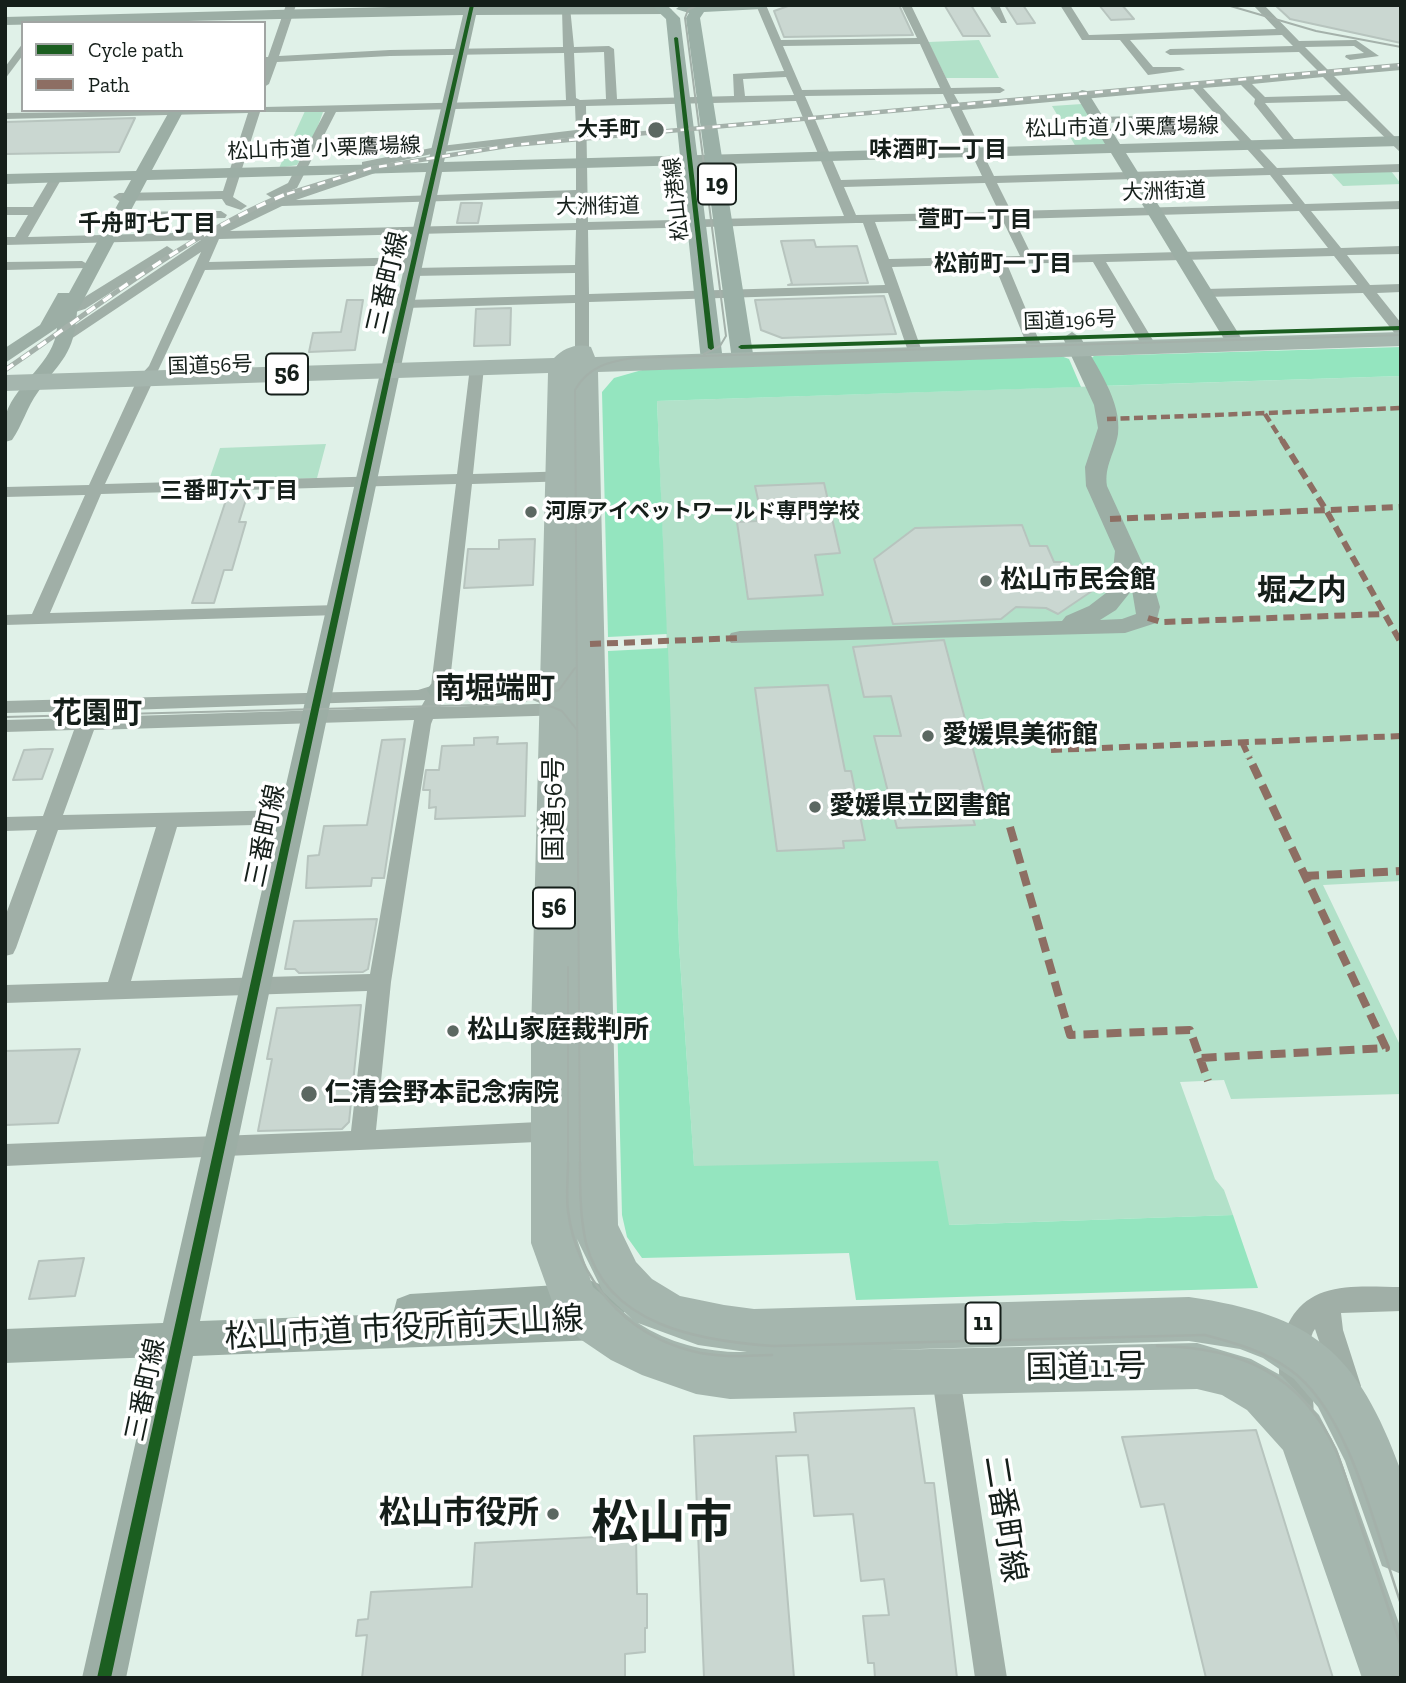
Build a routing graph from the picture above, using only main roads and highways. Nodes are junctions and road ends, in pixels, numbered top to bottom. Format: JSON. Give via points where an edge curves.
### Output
{"nodes":[{"id":1,"x":762,"y":5,"type":"edge"},
{"id":2,"x":703,"y":6,"type":"edge"},
{"id":3,"x":662,"y":7,"type":"edge"},
{"id":4,"x":1400,"y":332,"type":"edge"},
{"id":5,"x":711,"y":354,"type":"junction"},
{"id":6,"x":742,"y":354,"type":"junction"},
{"id":7,"x":391,"y":365,"type":"junction"},
{"id":8,"x":579,"y":366,"type":"junction"},
{"id":9,"x":24,"y":377,"type":"edge"},
{"id":10,"x":572,"y":1130,"type":"junction"},
{"id":11,"x":624,"y":1284,"type":"joint"},
{"id":12,"x":586,"y":1312,"type":"joint"},
{"id":13,"x":1401,"y":1547,"type":"edge"},
{"id":14,"x":1390,"y":1678,"type":"edge"}],
"edges":[{"from":1,"to":2,"type":"main road"},
{"from":2,"to":3,"type":"main road"},
{"from":2,"to":6,"type":"main road","name":"松山港線","number":"19","via":[[693,18]]},
{"from":3,"to":5,"type":"main road","name":"松山港線","number":"19","via":[[673,18]]},
{"from":4,"to":6,"type":"highway","name":"国道196号","via":[[1077,349],[1033,345]]},
{"from":5,"to":6,"type":"highway","name":"国道196号"},
{"from":5,"to":8,"type":"highway","name":"国道196号"},
{"from":5,"to":8,"type":"highway","name":"国道196号","via":[[603,369]]},
{"from":7,"to":8,"type":"highway","name":"国道56号","number":"56"},
{"from":7,"to":8,"type":"highway","name":"国道56号","number":"56"},
{"from":7,"to":9,"type":"highway","name":"国道56号","number":"56"},
{"from":8,"to":10,"type":"highway","name":"国道56号","number":"56","via":[[573,476]]},
{"from":10,"to":11,"type":"highway","name":"国道56号","number":"56","via":[[605,1255]]},
{"from":10,"to":12,"type":"highway","name":"国道56号","number":"56","via":[[554,1243]]},
{"from":11,"to":13,"type":"highway","name":"国道11号","number":"11","via":[[670,1317],[754,1331],[1189,1319],[1253,1328],[1292,1349],[1332,1385],[1359,1426]]},
{"from":12,"to":14,"type":"highway","name":"国道11号","number":"11","via":[[628,1344],[659,1359],[730,1376],[1196,1366],[1248,1381],[1278,1403],[1311,1449]]}]}
